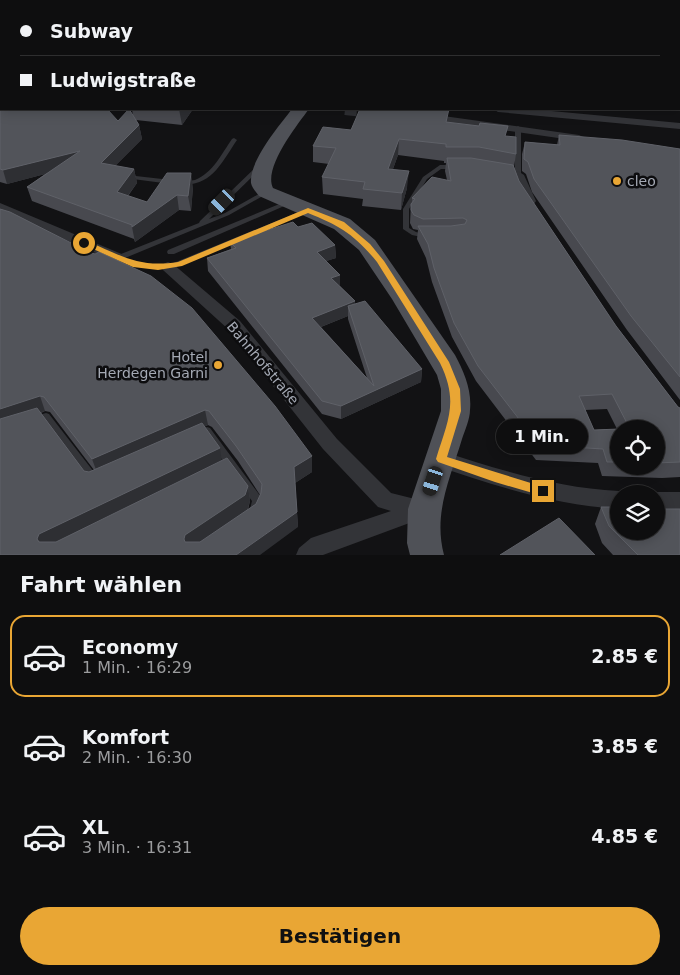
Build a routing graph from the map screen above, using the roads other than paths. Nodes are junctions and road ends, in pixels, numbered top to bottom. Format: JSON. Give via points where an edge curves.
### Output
{"nodes":[{"id":1,"x":299,"y":110,"type":"edge"},
{"id":2,"x":509,"y":110,"type":"edge"},
{"id":3,"x":413,"y":115,"type":"edge"},
{"id":4,"x":680,"y":126,"type":"edge"},
{"id":5,"x":518,"y":128,"type":"junction"},
{"id":6,"x":234,"y":140,"type":"dead end"},
{"id":7,"x":595,"y":141,"type":"edge"},
{"id":8,"x":268,"y":158,"type":"junction"},
{"id":9,"x":466,"y":168,"type":"edge"},
{"id":10,"x":501,"y":172,"type":"edge"},
{"id":11,"x":518,"y":175,"type":"junction"},
{"id":12,"x":116,"y":176,"type":"edge"},
{"id":13,"x":266,"y":192,"type":"junction"},
{"id":14,"x":298,"y":206,"type":"junction"},
{"id":15,"x":535,"y":209,"type":"edge"},
{"id":16,"x":8,"y":213,"type":"edge"},
{"id":17,"x":198,"y":226,"type":"junction"},
{"id":18,"x":435,"y":236,"type":"edge"},
{"id":19,"x":118,"y":258,"type":"junction"},
{"id":20,"x":169,"y":259,"type":"junction"},
{"id":21,"x":22,"y":424,"type":"edge"},
{"id":22,"x":190,"y":438,"type":"edge"},
{"id":23,"x":441,"y":459,"type":"junction"},
{"id":24,"x":104,"y":478,"type":"edge"},
{"id":25,"x":610,"y":500,"type":"edge"},
{"id":26,"x":665,"y":501,"type":"edge"},
{"id":27,"x":680,"y":502,"type":"edge"},
{"id":28,"x":424,"y":509,"type":"junction"},
{"id":29,"x":245,"y":520,"type":"edge"},
{"id":30,"x":313,"y":550,"type":"edge"},
{"id":31,"x":427,"y":555,"type":"edge"}],
"edges":[{"from":1,"to":8,"type":"main road"},
{"from":2,"to":4,"type":"street"},
{"from":3,"to":5,"type":"street"},
{"from":5,"to":7,"type":"street"},
{"from":5,"to":11,"type":"lane"},
{"from":6,"to":12,"type":"lane","via":[[210,174],[200,182]]},
{"from":8,"to":13,"type":"main road","via":[[260,180],[261,188]]},
{"from":8,"to":17,"type":"lane"},
{"from":9,"to":18,"type":"lane","via":[[447,166],[430,173],[406,209],[405,226],[408,231]]},
{"from":10,"to":11,"type":"lane"},
{"from":11,"to":15,"type":"street","via":[[524,193]]},
{"from":13,"to":14,"type":"main road"},
{"from":13,"to":17,"type":"lane","via":[[236,210]]},
{"from":14,"to":20,"type":"lane"},
{"from":14,"to":20,"type":"lane","via":[[179,264]]},
{"from":14,"to":23,"type":"main road","via":[[350,229],[380,261],[445,362],[455,389],[456,411]]},
{"from":16,"to":19,"type":"street"},
{"from":17,"to":19,"type":"lane"},
{"from":19,"to":20,"type":"lane","via":[[140,266]]},
{"from":20,"to":28,"type":"street","name":"Bahnhofstraße","via":[[234,325],[330,444],[385,501]]},
{"from":21,"to":24,"type":"lane","via":[[46,417],[95,482]]},
{"from":22,"to":29,"type":"lane","via":[[207,431],[257,500],[253,515]]},
{"from":23,"to":25,"type":"street","via":[[558,494]]},
{"from":23,"to":28,"type":"main road"},
{"from":26,"to":27,"type":"street"},
{"from":28,"to":30,"type":"street"},
{"from":28,"to":31,"type":"main road"}]}
